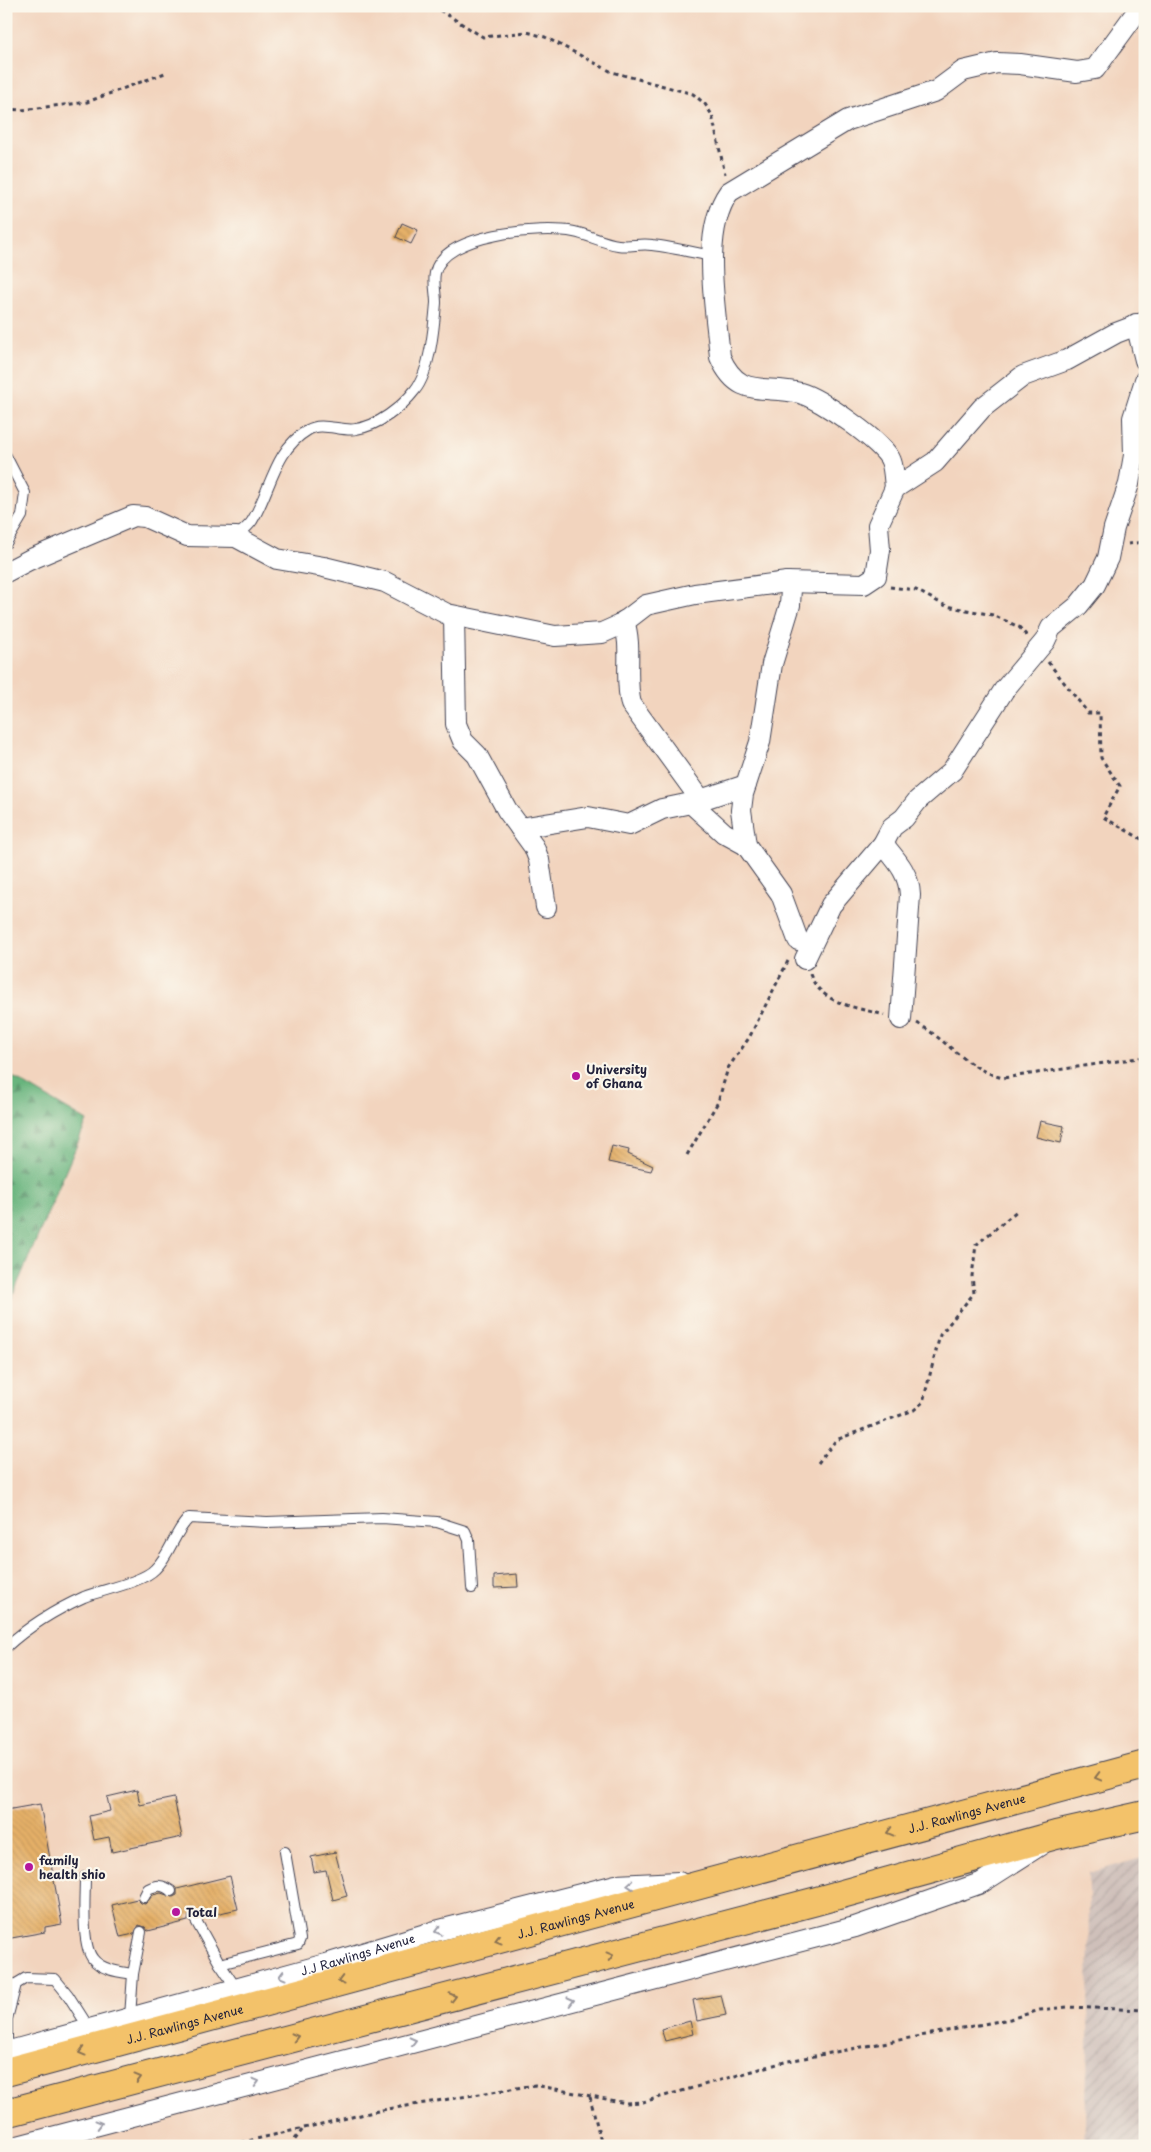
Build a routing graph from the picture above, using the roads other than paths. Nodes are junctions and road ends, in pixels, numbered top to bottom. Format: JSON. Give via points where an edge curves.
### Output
{"nodes":[{"id":1,"x":1142,"y":6,"type":"edge"},
{"id":2,"x":711,"y":256,"type":"junction"},
{"id":3,"x":1141,"y":323,"type":"edge"},
{"id":4,"x":1145,"y":360,"type":"edge"},
{"id":5,"x":1145,"y":380,"type":"edge"},
{"id":6,"x":6,"y":456,"type":"edge"},
{"id":7,"x":895,"y":488,"type":"junction"},
{"id":8,"x":236,"y":537,"type":"junction"},
{"id":9,"x":6,"y":543,"type":"edge"},
{"id":10,"x":6,"y":572,"type":"edge"},
{"id":11,"x":787,"y":582,"type":"junction"},
{"id":12,"x":454,"y":616,"type":"junction"},
{"id":13,"x":624,"y":621,"type":"junction"},
{"id":14,"x":746,"y":785,"type":"junction"},
{"id":15,"x":696,"y":802,"type":"junction"},
{"id":16,"x":520,"y":828,"type":"junction"},
{"id":17,"x":884,"y":844,"type":"junction"},
{"id":18,"x":746,"y":845,"type":"junction"},
{"id":19,"x":546,"y":906,"type":"dead end"},
{"id":20,"x":798,"y":940,"type":"road end"},
{"id":21,"x":805,"y":959,"type":"road end"},
{"id":22,"x":901,"y":1019,"type":"road end"},
{"id":23,"x":472,"y":1588,"type":"dead end"},
{"id":24,"x":6,"y":1647,"type":"edge"},
{"id":25,"x":1145,"y":1764,"type":"edge"},
{"id":26,"x":1145,"y":1815,"type":"edge"},
{"id":27,"x":1056,"y":1835,"type":"junction"},
{"id":28,"x":285,"y":1852,"type":"dead end"},
{"id":29,"x":85,"y":1877,"type":"dead end"},
{"id":30,"x":713,"y":1880,"type":"junction"},
{"id":31,"x":171,"y":1891,"type":"dead end"},
{"id":32,"x":144,"y":1897,"type":"dead end"},
{"id":33,"x":196,"y":1919,"type":"dead end"},
{"id":34,"x":141,"y":1932,"type":"dead end"},
{"id":35,"x":220,"y":1964,"type":"junction"},
{"id":36,"x":133,"y":1974,"type":"junction"},
{"id":37,"x":236,"y":1988,"type":"junction"},
{"id":38,"x":130,"y":2017,"type":"junction"},
{"id":39,"x":6,"y":2019,"type":"edge"},
{"id":40,"x":89,"y":2028,"type":"junction"},
{"id":41,"x":7,"y":2058,"type":"edge"},
{"id":42,"x":6,"y":2113,"type":"edge"},
{"id":43,"x":18,"y":2146,"type":"edge"}],
"edges":[{"from":1,"to":2,"type":"street","via":[[1095,68],[1076,72],[997,64],[963,70],[936,91],[848,120],[729,192],[722,201]]},
{"from":2,"to":7,"type":"street","via":[[720,357],[734,381],[744,387],[808,396],[867,433],[891,460]]},
{"from":2,"to":8,"type":"lane","via":[[654,245],[620,245],[560,231],[493,235],[444,255],[435,274],[436,302],[427,359],[423,378],[416,389],[403,403],[367,426],[356,430],[308,429],[282,455],[251,523]]},
{"from":3,"to":4,"type":"street"},
{"from":3,"to":7,"type":"street","via":[[1067,360],[1023,376],[1008,386],[982,408],[935,462]]},
{"from":5,"to":17,"type":"street","via":[[1133,418],[1134,455],[1129,484],[1100,578],[1082,602],[1051,628],[1045,641],[1004,690],[952,771],[892,827]]},
{"from":6,"to":9,"type":"lane","via":[[24,494],[22,516]]},
{"from":7,"to":11,"type":"street","via":[[878,525],[880,550],[876,576],[864,584]]},
{"from":8,"to":10,"type":"street","via":[[187,536],[145,517],[133,516]]},
{"from":8,"to":12,"type":"street","via":[[277,559],[385,582],[436,610]]},
{"from":11,"to":13,"type":"street","via":[[654,601]]},
{"from":11,"to":14,"type":"street","via":[[791,589],[790,605],[772,664],[760,742]]},
{"from":12,"to":13,"type":"street","via":[[555,636],[602,632]]},
{"from":12,"to":16,"type":"street","via":[[458,732],[480,760]]},
{"from":13,"to":15,"type":"street","via":[[628,632],[631,704]]},
{"from":14,"to":15,"type":"street"},
{"from":14,"to":18,"type":"street","via":[[741,810]]},
{"from":15,"to":16,"type":"street","via":[[662,810],[629,825],[588,817]]},
{"from":15,"to":18,"type":"street","via":[[724,833]]},
{"from":16,"to":19,"type":"street","via":[[539,860]]},
{"from":17,"to":21,"type":"street","via":[[832,904]]},
{"from":17,"to":22,"type":"street","via":[[910,882]]},
{"from":18,"to":20,"type":"street","via":[[781,894]]},
{"from":23,"to":24,"type":"lane","via":[[469,1540],[465,1532],[437,1522],[382,1518],[267,1522],[189,1518],[155,1570],[53,1612]]},
{"from":25,"to":30,"type":"highway","name":"J.J. Rawlings Avenue","one_way":true},
{"from":26,"to":27,"type":"highway"},
{"from":42,"to":27,"type":"highway","one_way":true,"via":[[813,1902]]},
{"from":43,"to":27,"type":"street","one_way":true,"via":[[855,1927],[981,1883]]},
{"from":28,"to":35,"type":"lane","via":[[300,1939],[298,1944]]},
{"from":29,"to":36,"type":"lane","via":[[87,1948],[93,1961]]},
{"from":30,"to":37,"type":"street","name":"J.J Rawlings Avenue","one_way":true,"via":[[616,1886],[432,1932]]},
{"from":30,"to":41,"type":"highway","name":"J.J. Rawlings Avenue","one_way":true,"via":[[604,1912]]},
{"from":31,"to":32,"type":"lane","via":[[164,1886],[156,1886],[148,1889]]},
{"from":33,"to":35,"type":"lane"},
{"from":34,"to":36,"type":"lane"},
{"from":35,"to":37,"type":"lane"},
{"from":36,"to":38,"type":"lane"},
{"from":37,"to":38,"type":"street","name":"J.J Rawlings Avenue"},
{"from":38,"to":40,"type":"street","name":"J.J Rawlings Avenue"},
{"from":39,"to":40,"type":"lane","via":[[16,1984],[26,1978],[42,1977],[55,1979]]},
{"from":39,"to":41,"type":"lane"},
{"from":40,"to":41,"type":"street","name":"J.J Rawlings Avenue"}]}
